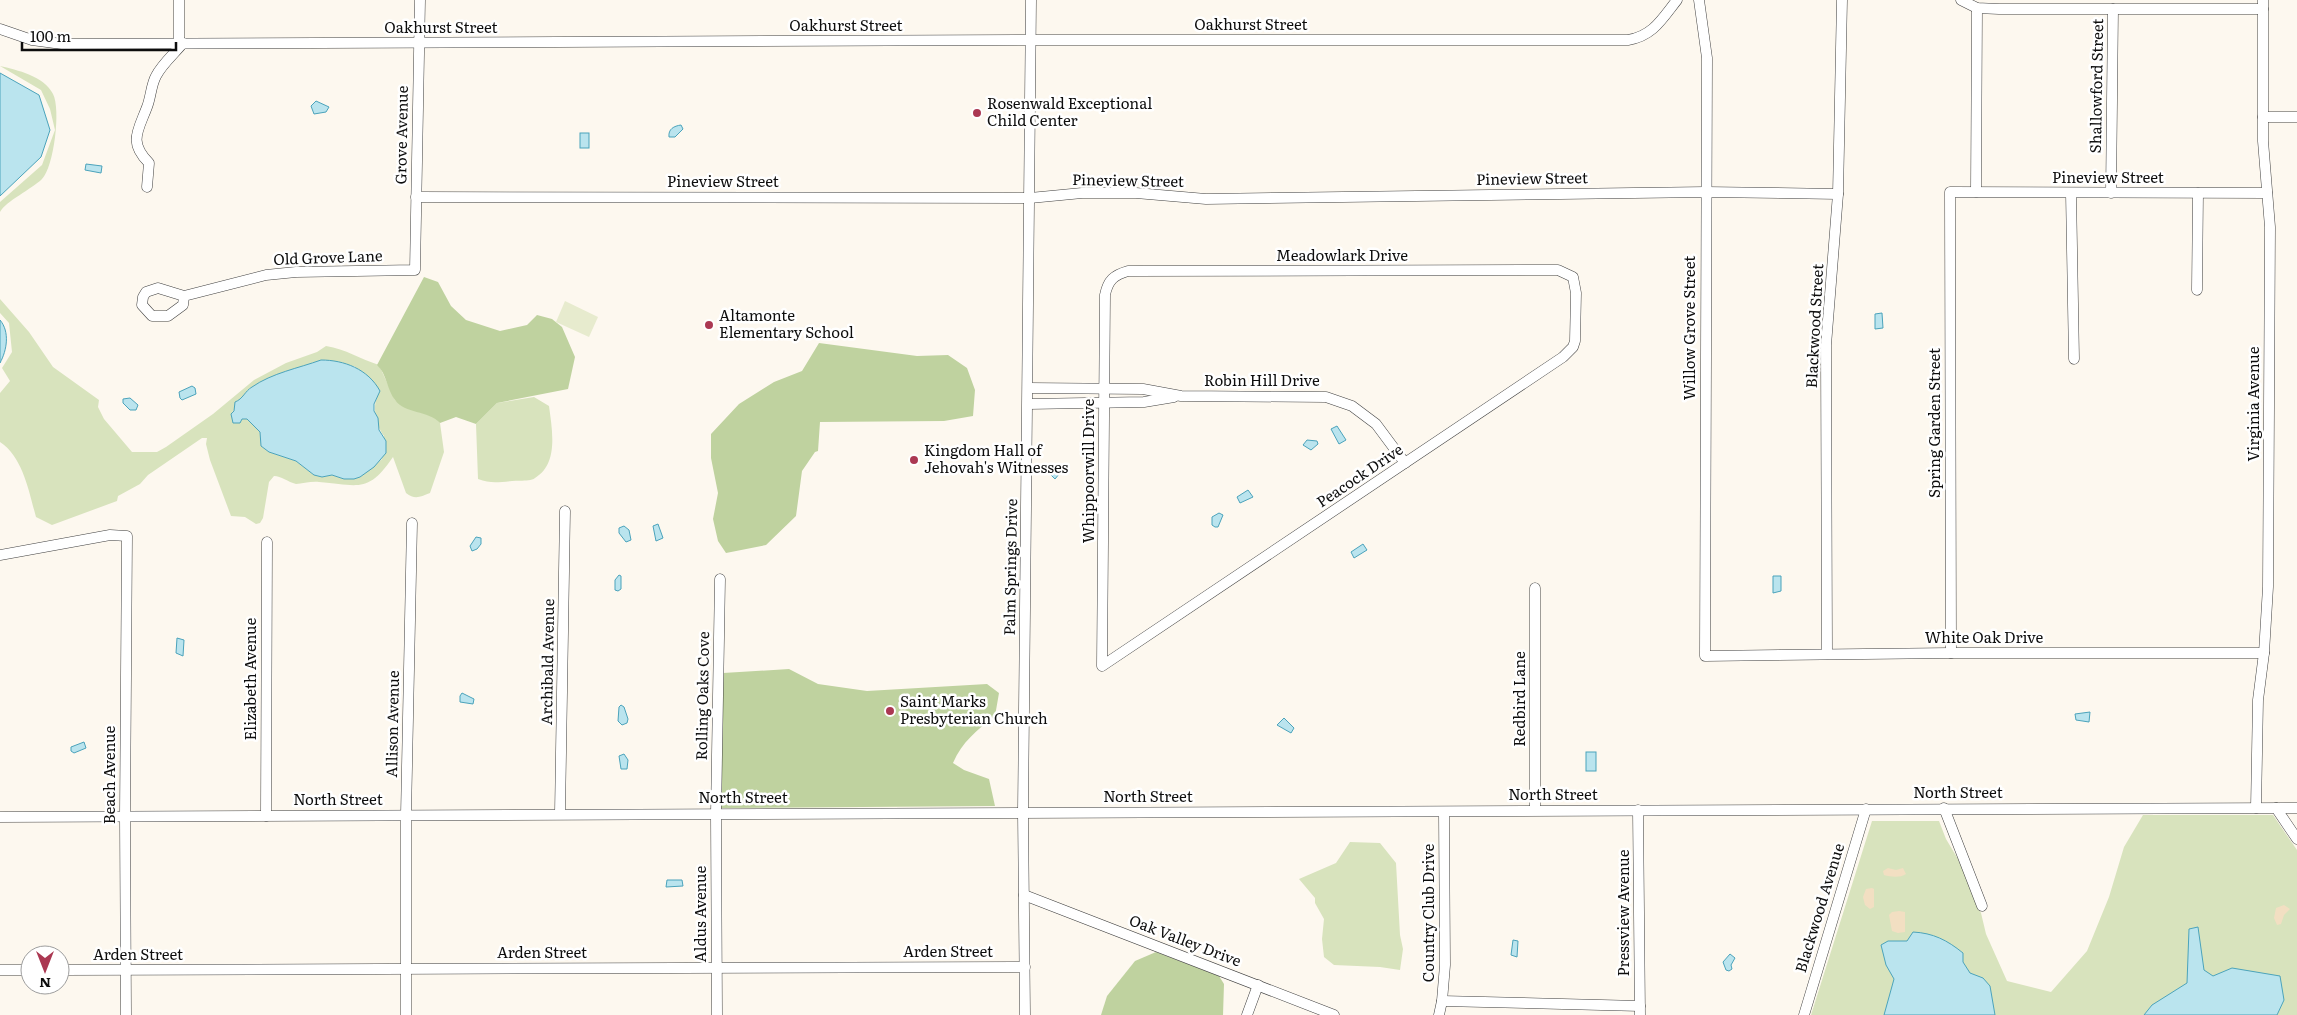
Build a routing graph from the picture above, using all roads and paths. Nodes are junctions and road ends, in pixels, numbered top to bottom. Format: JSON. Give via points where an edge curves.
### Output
{"nodes":[{"id":1,"x":179,"y":0,"type":"edge"},
{"id":2,"x":420,"y":0,"type":"edge"},
{"id":3,"x":1031,"y":0,"type":"edge"},
{"id":4,"x":1677,"y":0,"type":"edge"},
{"id":5,"x":1699,"y":0,"type":"edge"},
{"id":6,"x":1842,"y":0,"type":"edge"},
{"id":7,"x":1961,"y":0,"type":"edge"},
{"id":8,"x":2263,"y":4,"type":"edge"},
{"id":9,"x":1977,"y":8,"type":"junction"},
{"id":10,"x":2113,"y":9,"type":"junction"},
{"id":11,"x":0,"y":29,"type":"edge"},
{"id":12,"x":1031,"y":40,"type":"junction"},
{"id":13,"x":181,"y":43,"type":"junction"},
{"id":14,"x":419,"y":43,"type":"junction"},
{"id":15,"x":2263,"y":117,"type":"junction"},
{"id":16,"x":2297,"y":117,"type":"edge"},
{"id":17,"x":146,"y":187,"type":"dead end"},
{"id":18,"x":1706,"y":192,"type":"junction"},
{"id":19,"x":1950,"y":192,"type":"joint"},
{"id":20,"x":1976,"y":192,"type":"junction"},
{"id":21,"x":2071,"y":193,"type":"junction"},
{"id":22,"x":2111,"y":193,"type":"junction"},
{"id":23,"x":2198,"y":193,"type":"junction"},
{"id":24,"x":2267,"y":193,"type":"junction"},
{"id":25,"x":1838,"y":194,"type":"junction"},
{"id":26,"x":416,"y":197,"type":"junction"},
{"id":27,"x":1030,"y":198,"type":"junction"},
{"id":28,"x":415,"y":270,"type":"joint"},
{"id":29,"x":1573,"y":276,"type":"joint"},
{"id":30,"x":1112,"y":278,"type":"joint"},
{"id":31,"x":2197,"y":290,"type":"dead end"},
{"id":32,"x":184,"y":296,"type":"dead end"},
{"id":33,"x":2074,"y":359,"type":"dead end"},
{"id":34,"x":1028,"y":388,"type":"junction"},
{"id":35,"x":1104,"y":388,"type":"junction"},
{"id":36,"x":1181,"y":396,"type":"junction"},
{"id":37,"x":1104,"y":403,"type":"junction"},
{"id":38,"x":1028,"y":404,"type":"junction"},
{"id":39,"x":1404,"y":464,"type":"junction"},
{"id":40,"x":565,"y":510,"type":"dead end"},
{"id":41,"x":412,"y":523,"type":"dead end"},
{"id":42,"x":267,"y":542,"type":"dead end"},
{"id":43,"x":0,"y":555,"type":"edge"},
{"id":44,"x":720,"y":579,"type":"dead end"},
{"id":45,"x":1535,"y":588,"type":"dead end"},
{"id":46,"x":1951,"y":653,"type":"junction"},
{"id":47,"x":2264,"y":653,"type":"junction"},
{"id":48,"x":1827,"y":654,"type":"junction"},
{"id":49,"x":1705,"y":656,"type":"joint"},
{"id":50,"x":1102,"y":666,"type":"joint"},
{"id":51,"x":1944,"y":808,"type":"junction"},
{"id":52,"x":2256,"y":808,"type":"junction"},
{"id":53,"x":2276,"y":808,"type":"junction"},
{"id":54,"x":2297,"y":808,"type":"edge"},
{"id":55,"x":1866,"y":809,"type":"junction"},
{"id":56,"x":1535,"y":810,"type":"junction"},
{"id":57,"x":1638,"y":810,"type":"junction"},
{"id":58,"x":1023,"y":812,"type":"junction"},
{"id":59,"x":1444,"y":812,"type":"junction"},
{"id":60,"x":560,"y":813,"type":"junction"},
{"id":61,"x":716,"y":814,"type":"junction"},
{"id":62,"x":406,"y":815,"type":"junction"},
{"id":63,"x":125,"y":816,"type":"junction"},
{"id":64,"x":266,"y":816,"type":"junction"},
{"id":65,"x":0,"y":817,"type":"edge"},
{"id":66,"x":2297,"y":839,"type":"edge"},
{"id":67,"x":1024,"y":895,"type":"junction"},
{"id":68,"x":1982,"y":906,"type":"dead end"},
{"id":69,"x":1025,"y":966,"type":"junction"},
{"id":70,"x":717,"y":967,"type":"junction"},
{"id":71,"x":406,"y":969,"type":"junction"},
{"id":72,"x":0,"y":970,"type":"edge"},
{"id":73,"x":20,"y":970,"type":"edge"},
{"id":74,"x":70,"y":970,"type":"edge"},
{"id":75,"x":126,"y":970,"type":"junction"},
{"id":76,"x":1258,"y":985,"type":"junction"},
{"id":77,"x":1442,"y":1001,"type":"junction"},
{"id":78,"x":1640,"y":1010,"type":"edge"},
{"id":79,"x":126,"y":1015,"type":"edge"},
{"id":80,"x":406,"y":1015,"type":"edge"},
{"id":81,"x":717,"y":1015,"type":"edge"},
{"id":82,"x":1025,"y":1015,"type":"edge"},
{"id":83,"x":1247,"y":1015,"type":"edge"},
{"id":84,"x":1334,"y":1015,"type":"edge"},
{"id":85,"x":1439,"y":1015,"type":"edge"},
{"id":86,"x":1804,"y":1015,"type":"edge"}],
"edges":[{"from":1,"to":13,"type":"street"},
{"from":2,"to":14,"type":"street","name":"Grove Avenue"},
{"from":3,"to":12,"type":"street","name":"Palm Springs Drive"},
{"from":4,"to":12,"type":"street","name":"Oakhurst Street","via":[[1650,33],[1628,40]]},
{"from":5,"to":18,"type":"street","name":"Willow Grove Street","via":[[1707,58]]},
{"from":6,"to":25,"type":"street","name":"Blackwood Street"},
{"from":7,"to":9,"type":"street"},
{"from":8,"to":10,"type":"street"},
{"from":8,"to":15,"type":"street","name":"Virginia Avenue"},
{"from":9,"to":10,"type":"street"},
{"from":9,"to":20,"type":"street"},
{"from":10,"to":22,"type":"street","name":"Shallowford Street"},
{"from":11,"to":13,"type":"street","name":"Oakhurst Street","via":[[32,40],[62,44]]},
{"from":12,"to":14,"type":"street","name":"Oakhurst Street"},
{"from":12,"to":27,"type":"street","name":"Palm Springs Drive"},
{"from":13,"to":14,"type":"street","name":"Oakhurst Street"},
{"from":13,"to":17,"type":"street","via":[[156,76],[137,128],[139,152],[149,163]]},
{"from":14,"to":26,"type":"street","name":"Grove Avenue"},
{"from":15,"to":16,"type":"street"},
{"from":15,"to":24,"type":"street","name":"Virginia Avenue"},
{"from":18,"to":25,"type":"street","name":"Pineview Street"},
{"from":18,"to":27,"type":"street","name":"Pineview Street","via":[[1206,198],[1082,193]]},
{"from":18,"to":49,"type":"street","name":"Willow Grove Street"},
{"from":19,"to":20,"type":"street","name":"Pineview Street"},
{"from":19,"to":46,"type":"street","name":"Spring Garden Street"},
{"from":20,"to":21,"type":"street","name":"Pineview Street"},
{"from":21,"to":22,"type":"street","name":"Pineview Street"},
{"from":21,"to":33,"type":"street"},
{"from":22,"to":23,"type":"street","name":"Pineview Street"},
{"from":23,"to":24,"type":"street","name":"Pineview Street"},
{"from":23,"to":31,"type":"street"},
{"from":24,"to":47,"type":"street","name":"Virginia Avenue","via":[[2270,237],[2268,587]]},
{"from":25,"to":48,"type":"street","name":"Blackwood Street","via":[[1826,345]]},
{"from":26,"to":27,"type":"street","name":"Pineview Street"},
{"from":26,"to":28,"type":"street","name":"Grove Avenue"},
{"from":27,"to":34,"type":"street","name":"Palm Springs Drive"},
{"from":28,"to":32,"type":"street","name":"Old Grove Lane","via":[[266,275]]},
{"from":29,"to":30,"type":"street","name":"Meadowlark Drive","via":[[1558,270],[1128,271]]},
{"from":29,"to":39,"type":"street","name":"Peacock Drive","via":[[1577,312],[1573,347],[1563,357]]},
{"from":30,"to":35,"type":"street","name":"Whippoorwill Drive","via":[[1105,294]]},
{"from":34,"to":35,"type":"street","name":"Robin Hill Drive"},
{"from":34,"to":38,"type":"street","name":"Palm Springs Drive"},
{"from":35,"to":36,"type":"street","name":"Robin Hill Drive","via":[[1143,389]]},
{"from":35,"to":37,"type":"street","name":"Whippoorwill Drive"},
{"from":36,"to":37,"type":"street","name":"Robin Hill Drive","via":[[1144,402]]},
{"from":36,"to":39,"type":"street","name":"Robin Hill Drive","via":[[1326,396],[1352,406],[1376,424]]},
{"from":37,"to":38,"type":"street","name":"Robin Hill Drive"},
{"from":37,"to":50,"type":"street","name":"Whippoorwill Drive"},
{"from":38,"to":58,"type":"street","name":"Palm Springs Drive"},
{"from":39,"to":50,"type":"street","name":"Peacock Drive"},
{"from":40,"to":60,"type":"street","name":"Archibald Avenue"},
{"from":41,"to":62,"type":"street","name":"Allison Avenue"},
{"from":42,"to":64,"type":"street","name":"Elizabeth Avenue"},
{"from":43,"to":63,"type":"street","name":"Beach Avenue","via":[[110,535],[127,536]]},
{"from":44,"to":61,"type":"street","name":"Rolling Oaks Cove"},
{"from":45,"to":56,"type":"street","name":"Redbird Lane"},
{"from":46,"to":47,"type":"street","name":"White Oak Drive"},
{"from":46,"to":48,"type":"street","name":"White Oak Drive"},
{"from":47,"to":52,"type":"street","name":"Virginia Avenue","via":[[2258,700]]},
{"from":48,"to":49,"type":"street","name":"White Oak Drive"},
{"from":51,"to":52,"type":"street","name":"North Street"},
{"from":51,"to":55,"type":"street","name":"North Street"},
{"from":51,"to":68,"type":"street"},
{"from":52,"to":53,"type":"street","name":"North Street"},
{"from":53,"to":54,"type":"street","name":"North Street"},
{"from":53,"to":66,"type":"street"},
{"from":55,"to":57,"type":"street","name":"North Street"},
{"from":55,"to":86,"type":"street","name":"Blackwood Avenue"},
{"from":56,"to":57,"type":"street","name":"North Street"},
{"from":56,"to":59,"type":"street","name":"North Street"},
{"from":57,"to":78,"type":"street","name":"Pressview Avenue"},
{"from":58,"to":59,"type":"street","name":"North Street"},
{"from":58,"to":61,"type":"street","name":"North Street"},
{"from":58,"to":67,"type":"street","name":"Palm Springs Drive"},
{"from":59,"to":77,"type":"street","name":"Country Club Drive","via":[[1446,965]]},
{"from":60,"to":61,"type":"street","name":"North Street"},
{"from":60,"to":62,"type":"street","name":"North Street"},
{"from":61,"to":70,"type":"street","name":"Aldus Avenue"},
{"from":62,"to":64,"type":"street","name":"North Street"},
{"from":62,"to":71,"type":"street","name":"Allison Avenue"},
{"from":63,"to":64,"type":"street","name":"North Street"},
{"from":63,"to":65,"type":"street","name":"North Street"},
{"from":63,"to":75,"type":"street","name":"Beach Avenue"},
{"from":67,"to":69,"type":"street","name":"Palm Springs Drive"},
{"from":67,"to":76,"type":"street","name":"Oak Valley Drive"},
{"from":69,"to":70,"type":"street","name":"Arden Street"},
{"from":69,"to":82,"type":"street","name":"Palm Springs Drive"},
{"from":70,"to":71,"type":"street","name":"Arden Street"},
{"from":70,"to":81,"type":"street","name":"Aldus Avenue"},
{"from":71,"to":75,"type":"street","name":"Arden Street"},
{"from":71,"to":80,"type":"street","name":"Allison Avenue"},
{"from":72,"to":73,"type":"street"},
{"from":74,"to":75,"type":"street","name":"Arden Street"},
{"from":75,"to":79,"type":"street","name":"Beach Avenue"},
{"from":76,"to":83,"type":"street"},
{"from":76,"to":84,"type":"street","name":"Oak Valley Drive"},
{"from":77,"to":78,"type":"street"},
{"from":77,"to":85,"type":"street","name":"Country Club Drive"}]}
